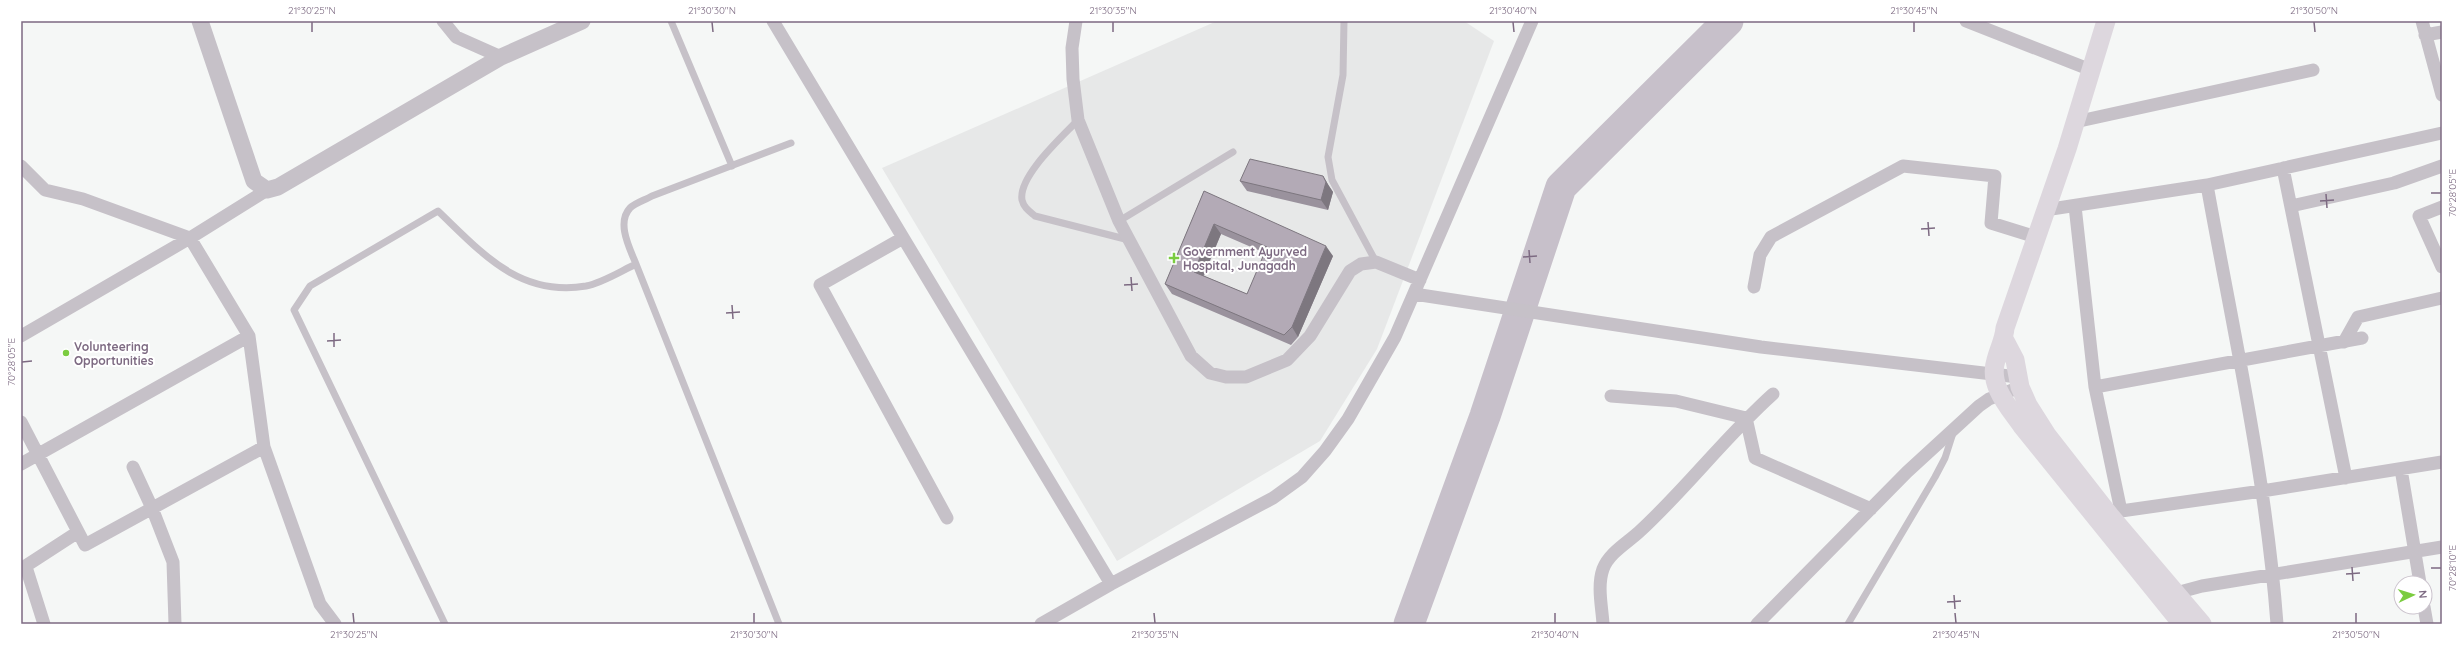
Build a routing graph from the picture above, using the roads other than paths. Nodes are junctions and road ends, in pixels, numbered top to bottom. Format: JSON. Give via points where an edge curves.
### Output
{"nodes":[{"id":1,"x":200,"y":21,"type":"edge"},
{"id":2,"x":443,"y":21,"type":"edge"},
{"id":3,"x":582,"y":21,"type":"edge"},
{"id":4,"x":671,"y":21,"type":"edge"},
{"id":5,"x":773,"y":21,"type":"edge"},
{"id":6,"x":1076,"y":21,"type":"edge"},
{"id":7,"x":1344,"y":21,"type":"edge"},
{"id":8,"x":1532,"y":21,"type":"edge"},
{"id":9,"x":1966,"y":21,"type":"edge"},
{"id":10,"x":2106,"y":21,"type":"edge"},
{"id":11,"x":2422,"y":21,"type":"edge"},
{"id":12,"x":1986,"y":25,"type":"edge"},
{"id":13,"x":2442,"y":32,"type":"edge"},
{"id":14,"x":2425,"y":35,"type":"junction"},
{"id":15,"x":501,"y":57,"type":"junction"},
{"id":16,"x":2091,"y":70,"type":"junction"},
{"id":17,"x":2313,"y":70,"type":"dead end"},
{"id":18,"x":2442,"y":95,"type":"edge"},
{"id":19,"x":1078,"y":120,"type":"junction"},
{"id":20,"x":2075,"y":122,"type":"junction"},
{"id":21,"x":2442,"y":133,"type":"edge"},
{"id":22,"x":791,"y":143,"type":"dead end"},
{"id":23,"x":1233,"y":152,"type":"dead end"},
{"id":24,"x":21,"y":166,"type":"edge"},
{"id":25,"x":732,"y":166,"type":"junction"},
{"id":26,"x":2442,"y":166,"type":"edge"},
{"id":27,"x":2283,"y":168,"type":"junction"},
{"id":28,"x":2207,"y":185,"type":"junction"},
{"id":29,"x":267,"y":190,"type":"junction"},
{"id":30,"x":2075,"y":206,"type":"junction"},
{"id":31,"x":2291,"y":206,"type":"junction"},
{"id":32,"x":2442,"y":208,"type":"edge"},
{"id":33,"x":2045,"y":210,"type":"junction"},
{"id":34,"x":1119,"y":221,"type":"junction"},
{"id":35,"x":2036,"y":237,"type":"junction"},
{"id":36,"x":190,"y":238,"type":"junction"},
{"id":37,"x":903,"y":238,"type":"junction"},
{"id":38,"x":1129,"y":240,"type":"junction"},
{"id":39,"x":1376,"y":262,"type":"junction"},
{"id":40,"x":636,"y":264,"type":"junction"},
{"id":41,"x":2442,"y":267,"type":"edge"},
{"id":42,"x":1420,"y":280,"type":"junction"},
{"id":43,"x":1754,"y":287,"type":"dead end"},
{"id":44,"x":1414,"y":294,"type":"junction"},
{"id":45,"x":2442,"y":298,"type":"edge"},
{"id":46,"x":21,"y":336,"type":"edge"},
{"id":47,"x":249,"y":336,"type":"junction"},
{"id":48,"x":2362,"y":338,"type":"dead end"},
{"id":49,"x":2004,"y":340,"type":"junction"},
{"id":50,"x":2344,"y":342,"type":"junction"},
{"id":51,"x":2319,"y":347,"type":"junction"},
{"id":52,"x":2239,"y":362,"type":"junction"},
{"id":53,"x":1993,"y":373,"type":"junction"},
{"id":54,"x":2019,"y":382,"type":"junction"},
{"id":55,"x":2095,"y":387,"type":"junction"},
{"id":56,"x":1773,"y":394,"type":"dead end"},
{"id":57,"x":2000,"y":394,"type":"junction"},
{"id":58,"x":1611,"y":396,"type":"dead end"},
{"id":59,"x":1746,"y":418,"type":"junction"},
{"id":60,"x":21,"y":422,"type":"edge"},
{"id":61,"x":1954,"y":429,"type":"junction"},
{"id":62,"x":264,"y":447,"type":"junction"},
{"id":63,"x":39,"y":454,"type":"junction"},
{"id":64,"x":2442,"y":462,"type":"edge"},
{"id":65,"x":21,"y":464,"type":"edge"},
{"id":66,"x":133,"y":467,"type":"dead end"},
{"id":67,"x":2401,"y":469,"type":"junction"},
{"id":68,"x":2346,"y":478,"type":"junction"},
{"id":69,"x":2262,"y":491,"type":"junction"},
{"id":70,"x":152,"y":508,"type":"junction"},
{"id":71,"x":1871,"y":509,"type":"junction"},
{"id":72,"x":2110,"y":517,"type":"junction"},
{"id":73,"x":947,"y":518,"type":"dead end"},
{"id":74,"x":78,"y":532,"type":"junction"},
{"id":75,"x":2442,"y":547,"type":"edge"},
{"id":76,"x":2415,"y":551,"type":"junction"},
{"id":77,"x":23,"y":568,"type":"edge"},
{"id":78,"x":2273,"y":574,"type":"junction"},
{"id":79,"x":2419,"y":575,"type":"edge"},
{"id":80,"x":1111,"y":584,"type":"junction"},
{"id":81,"x":2176,"y":593,"type":"junction"},
{"id":82,"x":44,"y":624,"type":"edge"},
{"id":83,"x":175,"y":624,"type":"edge"},
{"id":84,"x":335,"y":624,"type":"edge"},
{"id":85,"x":445,"y":624,"type":"edge"},
{"id":86,"x":779,"y":624,"type":"edge"},
{"id":87,"x":1041,"y":624,"type":"edge"},
{"id":88,"x":1602,"y":624,"type":"edge"},
{"id":89,"x":1757,"y":624,"type":"edge"},
{"id":90,"x":1848,"y":624,"type":"edge"},
{"id":91,"x":2182,"y":624,"type":"edge"},
{"id":92,"x":2202,"y":624,"type":"edge"},
{"id":93,"x":2277,"y":624,"type":"edge"}],
"edges":[{"from":1,"to":29,"type":"street","via":[[254,182]]},
{"from":2,"to":15,"type":"street","via":[[456,37]]},
{"from":3,"to":15,"type":"street"},
{"from":4,"to":25,"type":"lane"},
{"from":5,"to":37,"type":"street"},
{"from":6,"to":19,"type":"street","via":[[1072,56]]},
{"from":7,"to":39,"type":"lane","via":[[1343,75],[1328,157],[1329,170]]},
{"from":8,"to":42,"type":"street"},
{"from":9,"to":12,"type":"street"},
{"from":10,"to":16,"type":"main road"},
{"from":11,"to":14,"type":"street"},
{"from":12,"to":16,"type":"street"},
{"from":13,"to":14,"type":"street"},
{"from":14,"to":18,"type":"street"},
{"from":15,"to":29,"type":"street","via":[[278,187]]},
{"from":16,"to":20,"type":"main road"},
{"from":17,"to":20,"type":"street"},
{"from":19,"to":34,"type":"street"},
{"from":19,"to":38,"type":"lane","via":[[1037,164],[1029,177],[1023,188],[1022,199],[1026,209],[1035,216]]},
{"from":20,"to":33,"type":"main road"},
{"from":21,"to":27,"type":"street"},
{"from":22,"to":25,"type":"lane"},
{"from":23,"to":34,"type":"lane"},
{"from":24,"to":36,"type":"street","via":[[44,190],[83,199]]},
{"from":25,"to":40,"type":"lane","via":[[652,196],[630,208],[625,217],[625,236]]},
{"from":26,"to":31,"type":"street","via":[[2394,183]]},
{"from":27,"to":28,"type":"street"},
{"from":27,"to":31,"type":"street"},
{"from":28,"to":30,"type":"street"},
{"from":28,"to":52,"type":"street"},
{"from":29,"to":36,"type":"street"},
{"from":30,"to":33,"type":"street"},
{"from":30,"to":55,"type":"street"},
{"from":31,"to":51,"type":"street"},
{"from":32,"to":41,"type":"street","via":[[2419,216]]},
{"from":33,"to":35,"type":"main road"},
{"from":34,"to":38,"type":"street"},
{"from":35,"to":43,"type":"street","via":[[1991,223],[1996,176],[1903,166],[1771,237],[1760,255]]},
{"from":35,"to":49,"type":"main road","via":[[2005,328]]},
{"from":36,"to":46,"type":"street"},
{"from":36,"to":47,"type":"street"},
{"from":37,"to":73,"type":"street","via":[[820,285]]},
{"from":37,"to":80,"type":"street"},
{"from":38,"to":39,"type":"street","via":[[1191,356],[1210,373],[1226,377],[1246,377],[1287,360],[1310,336],[1350,271],[1361,264]]},
{"from":39,"to":42,"type":"street"},
{"from":40,"to":85,"type":"lane","via":[[587,286],[547,287],[524,280],[498,266],[438,211],[310,286],[294,310]]},
{"from":40,"to":86,"type":"lane"},
{"from":42,"to":44,"type":"street"},
{"from":44,"to":53,"type":"street","via":[[1761,346]]},
{"from":44,"to":80,"type":"street","via":[[1395,337],[1348,419],[1302,477],[1274,498]]},
{"from":45,"to":50,"type":"street","via":[[2358,317]]},
{"from":47,"to":62,"type":"street"},
{"from":47,"to":63,"type":"street"},
{"from":48,"to":50,"type":"street"},
{"from":49,"to":53,"type":"main road"},
{"from":49,"to":54,"type":"main road","via":[[2015,360]]},
{"from":50,"to":51,"type":"street"},
{"from":51,"to":52,"type":"street"},
{"from":51,"to":68,"type":"street"},
{"from":52,"to":55,"type":"street"},
{"from":52,"to":69,"type":"street"},
{"from":53,"to":54,"type":"street"},
{"from":53,"to":57,"type":"main road"},
{"from":54,"to":57,"type":"street"},
{"from":54,"to":72,"type":"main road","via":[[2028,405],[2047,435]]},
{"from":55,"to":72,"type":"street"},
{"from":56,"to":59,"type":"street"},
{"from":57,"to":61,"type":"street","via":[[1979,406]]},
{"from":57,"to":72,"type":"main road","via":[[2022,426]]},
{"from":58,"to":59,"type":"street","via":[[1676,401]]},
{"from":59,"to":71,"type":"street","via":[[1755,458]]},
{"from":59,"to":88,"type":"street","via":[[1670,503],[1611,556],[1603,569],[1600,587]]},
{"from":60,"to":63,"type":"street"},
{"from":61,"to":71,"type":"street"},
{"from":61,"to":90,"type":"lane","via":[[1936,476]]},
{"from":62,"to":70,"type":"street"},
{"from":62,"to":84,"type":"street","via":[[320,604]]},
{"from":63,"to":65,"type":"street"},
{"from":63,"to":74,"type":"street"},
{"from":64,"to":67,"type":"street"},
{"from":66,"to":70,"type":"street"},
{"from":67,"to":68,"type":"street"},
{"from":67,"to":76,"type":"street"},
{"from":68,"to":69,"type":"street"},
{"from":69,"to":72,"type":"street"},
{"from":69,"to":78,"type":"street"},
{"from":70,"to":74,"type":"street","via":[[85,545]]},
{"from":70,"to":83,"type":"street","via":[[173,562]]},
{"from":71,"to":89,"type":"street"},
{"from":72,"to":81,"type":"main road"},
{"from":72,"to":91,"type":"main road"},
{"from":74,"to":77,"type":"street"},
{"from":75,"to":76,"type":"street"},
{"from":76,"to":78,"type":"street"},
{"from":76,"to":79,"type":"street"},
{"from":77,"to":82,"type":"street"},
{"from":78,"to":81,"type":"street"},
{"from":78,"to":93,"type":"street"},
{"from":80,"to":87,"type":"street"},
{"from":81,"to":92,"type":"main road"}]}
